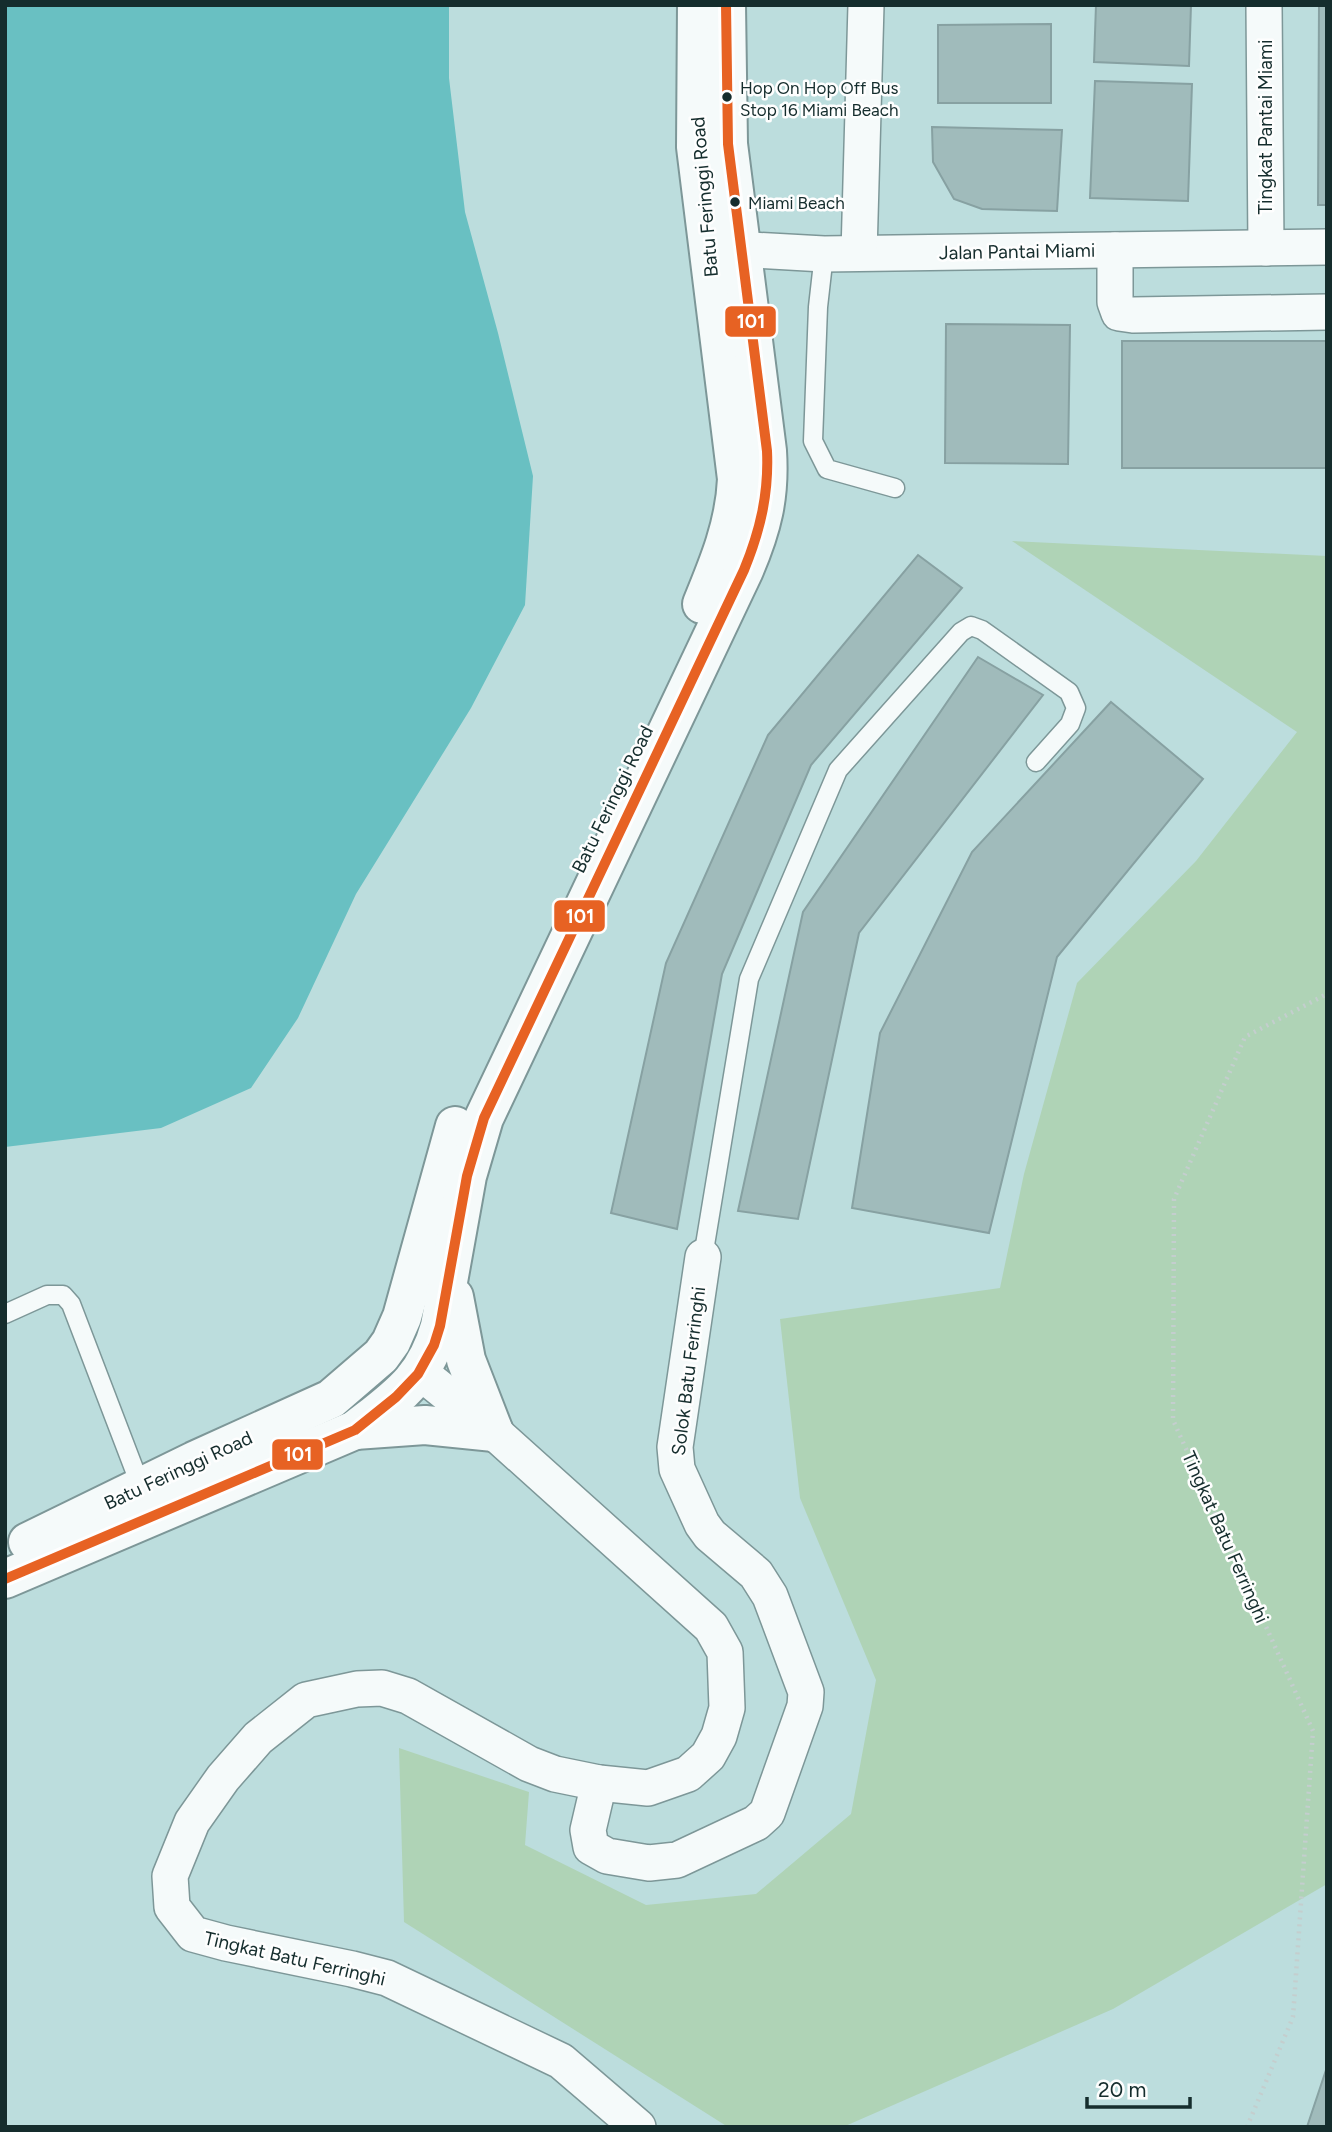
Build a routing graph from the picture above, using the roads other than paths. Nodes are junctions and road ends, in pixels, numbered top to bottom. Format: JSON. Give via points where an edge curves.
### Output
{"nodes":[{"id":1,"x":696,"y":5,"type":"edge"},
{"id":2,"x":726,"y":5,"type":"edge"},
{"id":3,"x":866,"y":5,"type":"edge"},
{"id":4,"x":1264,"y":5,"type":"edge"},
{"id":5,"x":1327,"y":247,"type":"edge"},
{"id":6,"x":1266,"y":248,"type":"junction"},
{"id":7,"x":725,"y":249,"type":"junction"},
{"id":8,"x":1115,"y":250,"type":"junction"},
{"id":9,"x":859,"y":253,"type":"junction"},
{"id":10,"x":824,"y":254,"type":"junction"},
{"id":11,"x":1327,"y":312,"type":"edge"},
{"id":12,"x":895,"y":488,"type":"dead end"},
{"id":13,"x":1037,"y":762,"type":"dead end"},
{"id":14,"x":703,"y":1257,"type":"joint"},
{"id":15,"x":435,"y":1264,"type":"junction"},
{"id":16,"x":5,"y":1314,"type":"edge"},
{"id":17,"x":421,"y":1373,"type":"junction"},
{"id":18,"x":331,"y":1399,"type":"junction"},
{"id":19,"x":355,"y":1430,"type":"junction"},
{"id":20,"x":494,"y":1432,"type":"junction"},
{"id":21,"x":141,"y":1487,"type":"junction"},
{"id":22,"x":5,"y":1554,"type":"edge"},
{"id":23,"x":5,"y":1579,"type":"edge"},
{"id":24,"x":599,"y":1783,"type":"junction"},
{"id":25,"x":638,"y":2127,"type":"edge"}],
"edges":[{"from":1,"to":7,"type":"main road","name":"Batu Feringgi Road","via":[[696,147]]},
{"from":2,"to":7,"type":"main road","name":"Batu Feringgi Road"},
{"from":3,"to":9,"type":"street"},
{"from":4,"to":6,"type":"street","name":"Tingkat Pantai Miami"},
{"from":5,"to":6,"type":"street","name":"Jalan Pantai Miami"},
{"from":6,"to":8,"type":"street","name":"Jalan Pantai Miami"},
{"from":7,"to":10,"type":"street","name":"Jalan Pantai Miami"},
{"from":7,"to":15,"type":"main road","name":"Batu Feringgi Road","via":[[767,451],[769,477],[758,538],[484,1118]]},
{"from":8,"to":9,"type":"street","name":"Jalan Pantai Miami"},
{"from":8,"to":11,"type":"street","via":[[1119,313]]},
{"from":9,"to":10,"type":"street","name":"Jalan Pantai Miami"},
{"from":10,"to":12,"type":"lane","via":[[813,441],[827,469]]},
{"from":13,"to":14,"type":"lane","via":[[1070,724],[1076,708],[1069,692],[971,626],[838,770],[749,979]]},
{"from":14,"to":24,"type":"street","name":"Solok Batu Ferringhi","via":[[675,1447],[677,1469],[710,1535],[756,1574],[770,1596],[806,1692],[805,1706],[767,1813],[756,1823],[677,1860],[649,1863],[607,1856],[591,1847],[588,1830]]},
{"from":15,"to":17,"type":"main road","name":"Batu Feringgi Road","via":[[434,1349]]},
{"from":15,"to":18,"type":"main road","name":"Batu Feringgi Road","via":[[381,1356]]},
{"from":15,"to":20,"type":"main road"},
{"from":16,"to":21,"type":"lane","via":[[47,1295],[63,1294],[72,1304]]},
{"from":17,"to":18,"type":"main road","via":[[364,1383]]},
{"from":17,"to":19,"type":"main road","name":"Batu Feringgi Road"},
{"from":17,"to":20,"type":"street","name":"Tingkat Batu Ferringhi"},
{"from":18,"to":21,"type":"main road","name":"Batu Feringgi Road"},
{"from":19,"to":20,"type":"main road","via":[[425,1425]]},
{"from":19,"to":23,"type":"main road","name":"Batu Feringgi Road"},
{"from":20,"to":24,"type":"street","name":"Tingkat Batu Ferringhi","via":[[710,1627],[725,1652],[727,1708],[708,1756],[688,1774],[648,1788]]},
{"from":21,"to":22,"type":"main road","name":"Batu Feringgi Road"},
{"from":24,"to":25,"type":"street","name":"Tingkat Batu Ferringhi","via":[[530,1764],[408,1696],[382,1688],[306,1700],[258,1738],[192,1822],[170,1876],[172,1907],[193,1934],[400,1984],[561,2061]]}]}
